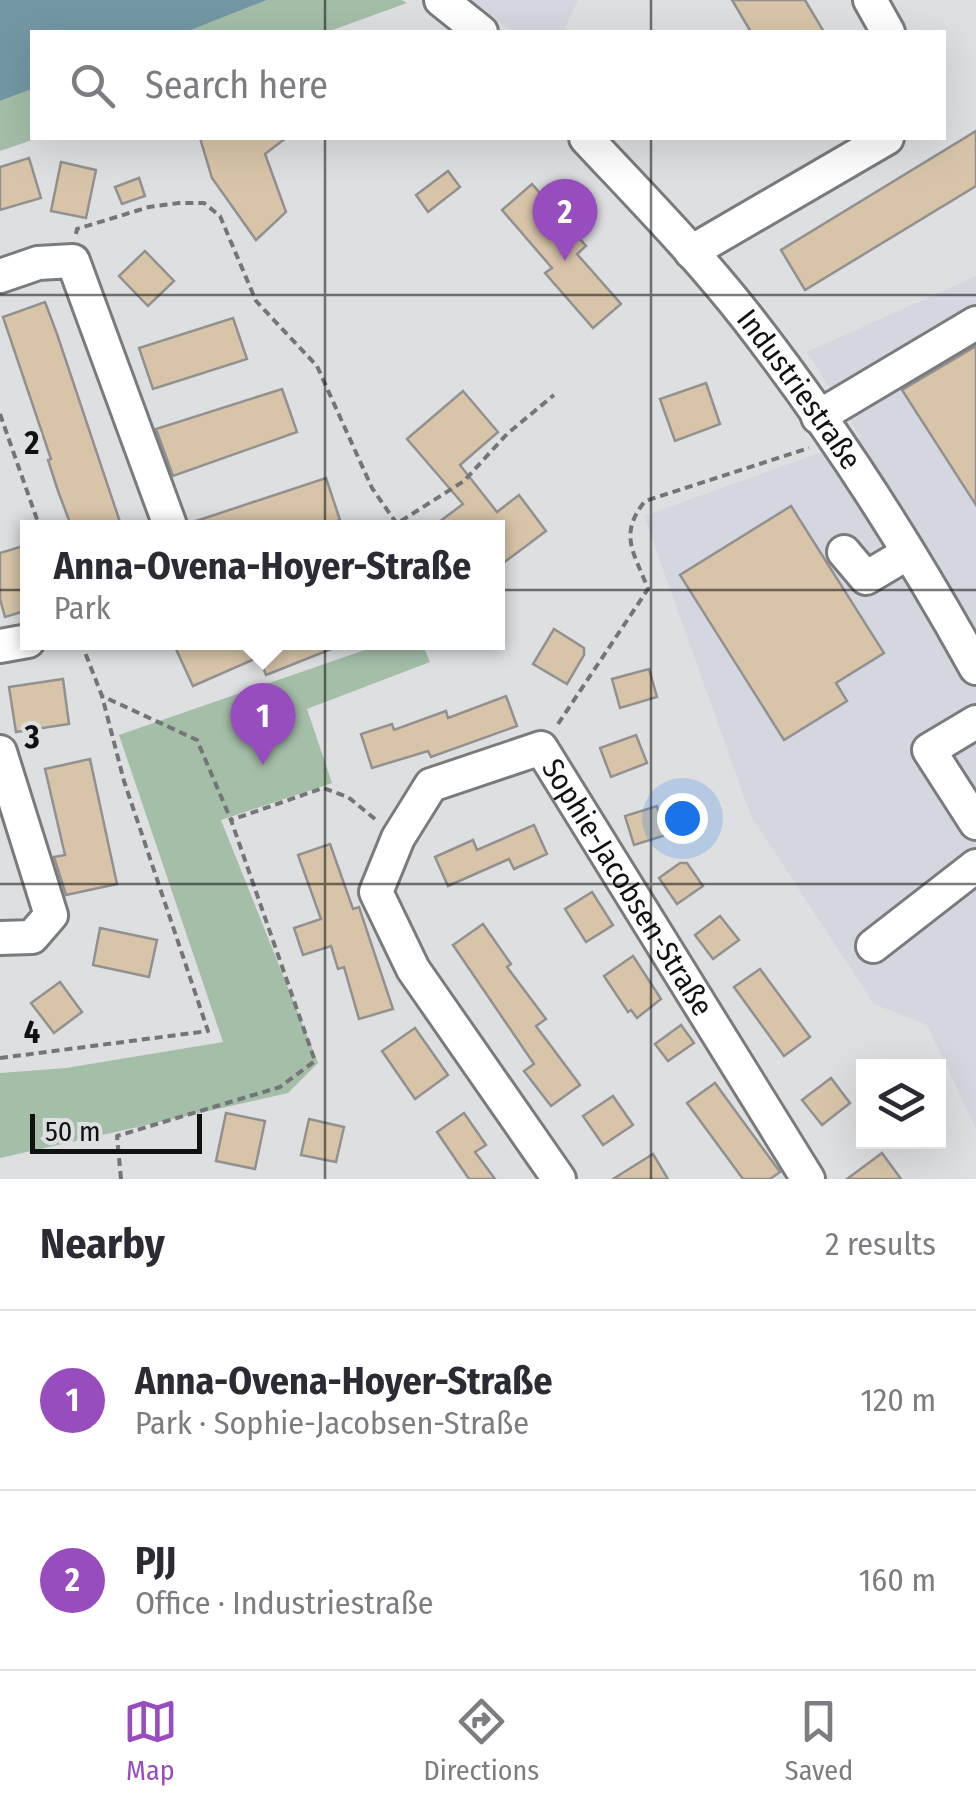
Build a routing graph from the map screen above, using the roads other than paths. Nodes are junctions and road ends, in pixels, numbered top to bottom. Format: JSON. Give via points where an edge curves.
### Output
{"nodes":[{"id":1,"x":441,"y":0,"type":"edge"},
{"id":2,"x":870,"y":0,"type":"edge"},
{"id":3,"x":478,"y":30,"type":"edge"},
{"id":4,"x":887,"y":30,"type":"edge"},
{"id":5,"x":588,"y":140,"type":"edge"},
{"id":6,"x":883,"y":140,"type":"edge"},
{"id":7,"x":692,"y":252,"type":"junction"},
{"id":8,"x":0,"y":276,"type":"edge"},
{"id":9,"x":976,"y":323,"type":"edge"},
{"id":10,"x":826,"y":428,"type":"junction"},
{"id":11,"x":168,"y":520,"type":"edge"},
{"id":12,"x":844,"y":552,"type":"dead end"},
{"id":13,"x":908,"y":554,"type":"junction"},
{"id":14,"x":976,"y":668,"type":"edge"},
{"id":15,"x":976,"y":722,"type":"edge"},
{"id":16,"x":0,"y":752,"type":"edge"},
{"id":17,"x":976,"y":824,"type":"edge"},
{"id":18,"x":976,"y":866,"type":"edge"},
{"id":19,"x":0,"y":938,"type":"edge"},
{"id":20,"x":874,"y":946,"type":"dead end"},
{"id":21,"x":559,"y":1179,"type":"edge"},
{"id":22,"x":808,"y":1179,"type":"edge"}],
"edges":[{"from":1,"to":3,"type":"street"},
{"from":2,"to":4,"type":"street"},
{"from":5,"to":7,"type":"street","name":"Industriestraße"},
{"from":6,"to":7,"type":"street"},
{"from":7,"to":10,"type":"street","name":"Industriestraße"},
{"from":8,"to":11,"type":"street","via":[[38,263],[73,261]]},
{"from":9,"to":10,"type":"street"},
{"from":10,"to":13,"type":"street","name":"Industriestraße"},
{"from":12,"to":13,"type":"street","via":[[866,578]]},
{"from":13,"to":14,"type":"street","name":"Industriestraße"},
{"from":15,"to":17,"type":"street","via":[[929,750]]},
{"from":16,"to":19,"type":"street","via":[[51,916],[32,937]]},
{"from":18,"to":20,"type":"street"},
{"from":21,"to":22,"type":"street","name":"Sophie-Jacobsen-Straße","via":[[412,969],[376,892],[398,838],[431,786],[541,748]]}]}
